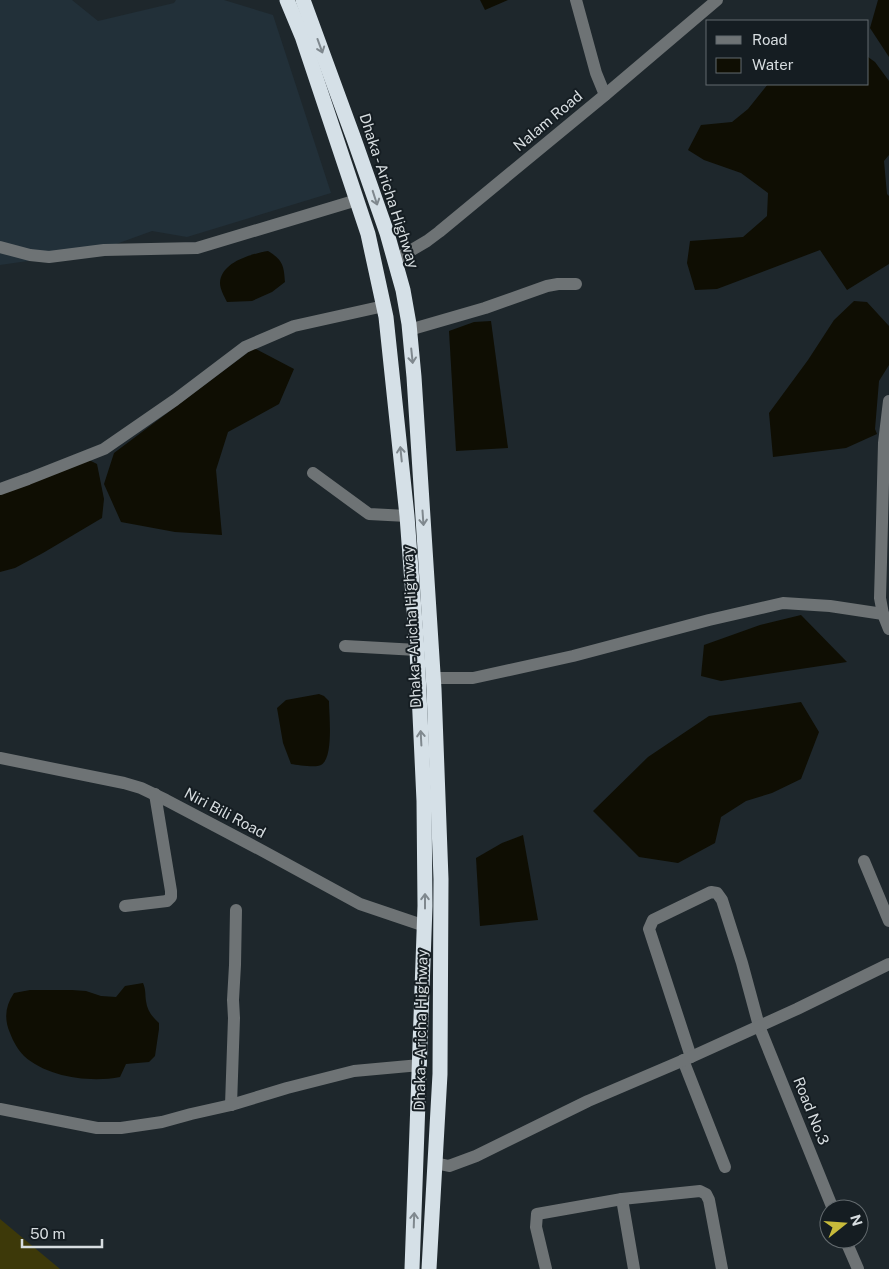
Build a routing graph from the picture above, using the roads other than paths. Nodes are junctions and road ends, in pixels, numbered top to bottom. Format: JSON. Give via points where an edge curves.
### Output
{"nodes":[{"id":1,"x":287,"y":0,"type":"edge"},
{"id":2,"x":303,"y":0,"type":"edge"},
{"id":3,"x":576,"y":0,"type":"edge"},
{"id":4,"x":717,"y":0,"type":"edge"},
{"id":5,"x":605,"y":95,"type":"junction"},
{"id":6,"x":357,"y":200,"type":"junction"},
{"id":7,"x":0,"y":248,"type":"edge"},
{"id":8,"x":395,"y":260,"type":"junction"},
{"id":9,"x":576,"y":284,"type":"dead end"},
{"id":10,"x":384,"y":306,"type":"junction"},
{"id":11,"x":409,"y":330,"type":"junction"},
{"id":12,"x":889,"y":401,"type":"edge"},
{"id":13,"x":313,"y":473,"type":"dead end"},
{"id":14,"x":0,"y":489,"type":"edge"},
{"id":15,"x":407,"y":516,"type":"junction"},
{"id":16,"x":883,"y":614,"type":"junction"},
{"id":17,"x":889,"y":629,"type":"edge"},
{"id":18,"x":345,"y":646,"type":"dead end"},
{"id":19,"x":416,"y":650,"type":"junction"},
{"id":20,"x":433,"y":678,"type":"junction"},
{"id":21,"x":0,"y":758,"type":"edge"},
{"id":22,"x":155,"y":794,"type":"junction"},
{"id":23,"x":864,"y":861,"type":"dead end"},
{"id":24,"x":125,"y":906,"type":"dead end"},
{"id":25,"x":236,"y":910,"type":"dead end"},
{"id":26,"x":889,"y":921,"type":"edge"},
{"id":27,"x":425,"y":926,"type":"junction"},
{"id":28,"x":889,"y":964,"type":"edge"},
{"id":29,"x":759,"y":1026,"type":"junction"},
{"id":30,"x":687,"y":1059,"type":"junction"},
{"id":31,"x":420,"y":1065,"type":"junction"},
{"id":32,"x":231,"y":1105,"type":"junction"},
{"id":33,"x":0,"y":1109,"type":"edge"},
{"id":34,"x":435,"y":1163,"type":"junction"},
{"id":35,"x":725,"y":1167,"type":"dead end"},
{"id":36,"x":622,"y":1199,"type":"junction"},
{"id":37,"x":829,"y":1199,"type":"edge"},
{"id":38,"x":849,"y":1249,"type":"edge"},
{"id":39,"x":412,"y":1269,"type":"edge"},
{"id":40,"x":430,"y":1269,"type":"edge"},
{"id":41,"x":546,"y":1269,"type":"edge"},
{"id":42,"x":634,"y":1269,"type":"edge"},
{"id":43,"x":722,"y":1269,"type":"edge"},
{"id":44,"x":858,"y":1269,"type":"edge"}],
"edges":[{"from":1,"to":6,"type":"highway"},
{"from":2,"to":8,"type":"highway","name":"Dhaka - Aricha Highway","one_way":true},
{"from":3,"to":5,"type":"street"},
{"from":4,"to":5,"type":"street","name":"Nalam Road"},
{"from":5,"to":8,"type":"street","name":"Nalam Road","via":[[439,232]]},
{"from":6,"to":7,"type":"street","via":[[197,248],[104,250],[49,258]]},
{"from":6,"to":10,"type":"highway"},
{"from":8,"to":11,"type":"highway","name":"Dhaka - Aricha Highway"},
{"from":9,"to":11,"type":"street","via":[[547,286]]},
{"from":10,"to":14,"type":"street","via":[[294,326],[245,347],[104,449]]},
{"from":15,"to":10,"type":"highway","one_way":true},
{"from":11,"to":20,"type":"highway","name":"Dhaka - Aricha Highway","one_way":true},
{"from":12,"to":16,"type":"street","via":[[884,443],[880,598]]},
{"from":13,"to":15,"type":"street","via":[[369,514]]},
{"from":15,"to":19,"type":"highway"},
{"from":16,"to":17,"type":"street"},
{"from":16,"to":20,"type":"street","via":[[783,603],[473,678]]},
{"from":18,"to":19,"type":"street"},
{"from":27,"to":19,"type":"highway","one_way":true,"via":[[424,801]]},
{"from":20,"to":34,"type":"highway","name":"Dhaka - Aricha Highway","via":[[441,880],[440,1074]]},
{"from":21,"to":22,"type":"street","name":"Niri Bili Road","via":[[124,783]]},
{"from":22,"to":24,"type":"street","via":[[170,897]]},
{"from":22,"to":27,"type":"street","name":"Niri Bili Road","via":[[360,904]]},
{"from":23,"to":26,"type":"street"},
{"from":25,"to":32,"type":"street"},
{"from":27,"to":31,"type":"highway"},
{"from":28,"to":29,"type":"street"},
{"from":29,"to":30,"type":"street"},
{"from":29,"to":30,"type":"street","name":"Road No.3","via":[[722,900],[717,892],[711,892],[653,920],[649,929]]},
{"from":29,"to":37,"type":"street","name":"Road No.3"},
{"from":30,"to":34,"type":"street","via":[[580,1105],[476,1156],[449,1166]]},
{"from":30,"to":35,"type":"street"},
{"from":31,"to":32,"type":"street","via":[[354,1071]]},
{"from":39,"to":31,"type":"highway","one_way":true},
{"from":32,"to":33,"type":"street","via":[[162,1122],[121,1128],[97,1128]]},
{"from":34,"to":40,"type":"highway","name":"Dhaka - Aricha Highway"},
{"from":36,"to":41,"type":"street","via":[[536,1214]]},
{"from":36,"to":42,"type":"street"},
{"from":36,"to":43,"type":"street","via":[[700,1190],[706,1194]]},
{"from":38,"to":44,"type":"street"}]}
